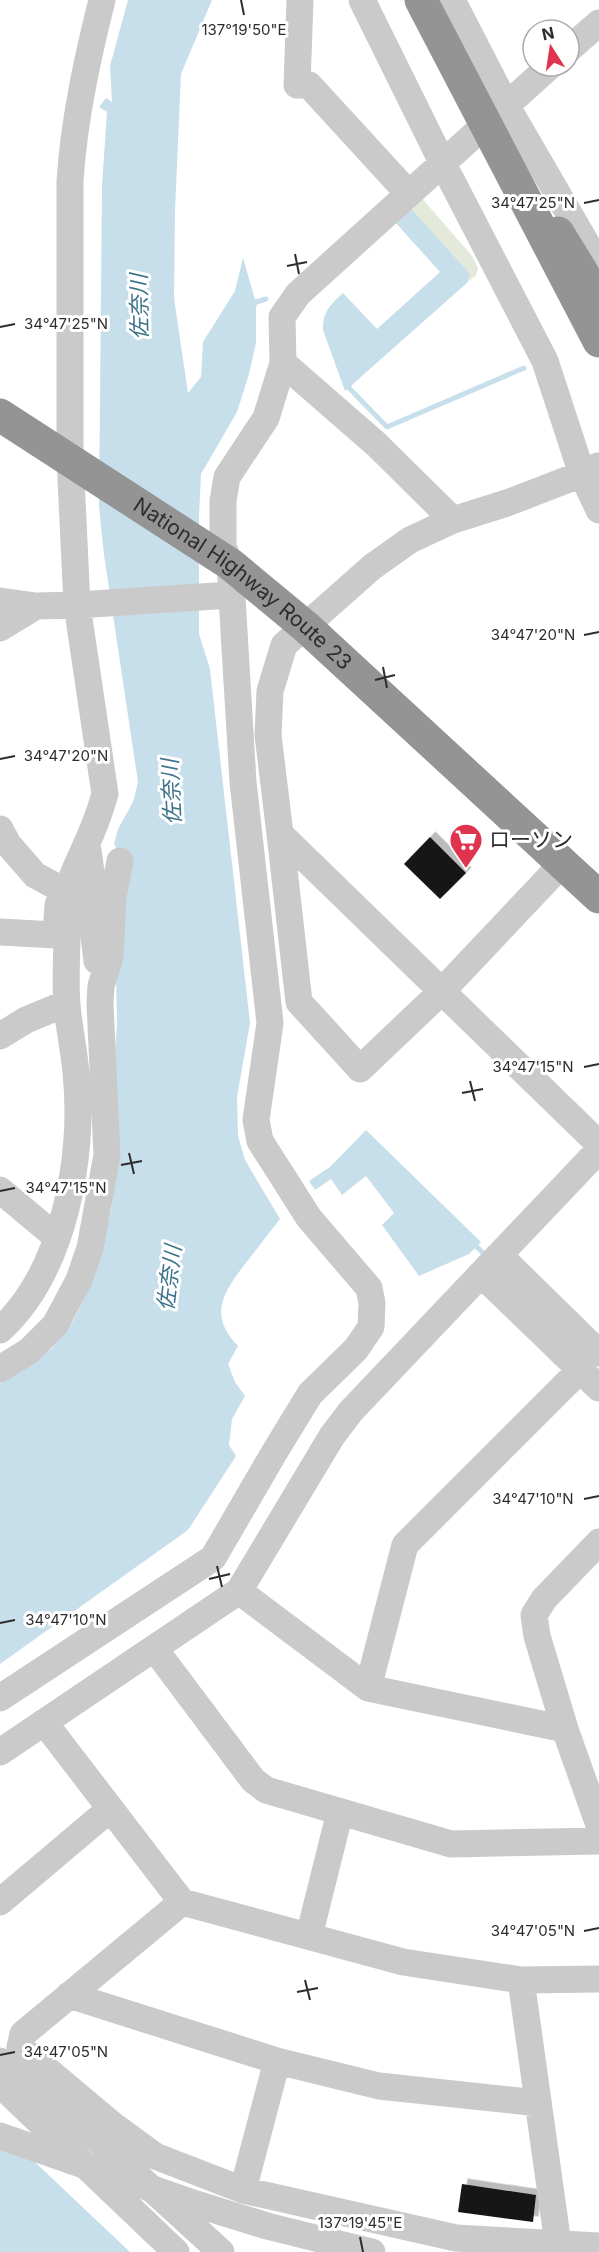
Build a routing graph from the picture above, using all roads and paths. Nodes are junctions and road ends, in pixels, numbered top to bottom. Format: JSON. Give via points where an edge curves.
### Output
{"nodes":[{"id":1,"x":102,"y":0,"type":"edge"},
{"id":2,"x":300,"y":0,"type":"edge"},
{"id":3,"x":362,"y":0,"type":"edge"},
{"id":4,"x":421,"y":0,"type":"edge"},
{"id":5,"x":433,"y":0,"type":"edge"},
{"id":6,"x":452,"y":0,"type":"edge"},
{"id":7,"x":599,"y":23,"type":"edge"},
{"id":8,"x":581,"y":39,"type":"edge"},
{"id":9,"x":536,"y":78,"type":"edge"},
{"id":10,"x":506,"y":105,"type":"junction"},
{"id":11,"x":515,"y":163,"type":"junction"},
{"id":12,"x":443,"y":164,"type":"junction"},
{"id":13,"x":409,"y":194,"type":"junction"},
{"id":14,"x":599,"y":265,"type":"edge"},
{"id":15,"x":599,"y":300,"type":"edge"},
{"id":16,"x":599,"y":320,"type":"edge"},
{"id":17,"x":599,"y":341,"type":"edge"},
{"id":18,"x":283,"y":363,"type":"junction"},
{"id":19,"x":0,"y":414,"type":"edge"},
{"id":20,"x":77,"y":463,"type":"junction"},
{"id":21,"x":591,"y":470,"type":"edge"},
{"id":22,"x":599,"y":510,"type":"edge"},
{"id":23,"x":453,"y":520,"type":"junction"},
{"id":24,"x":224,"y":577,"type":"junction"},
{"id":25,"x":0,"y":601,"type":"edge"},
{"id":26,"x":83,"y":605,"type":"junction"},
{"id":27,"x":36,"y":606,"type":"junction"},
{"id":28,"x":306,"y":627,"type":"junction"},
{"id":29,"x":0,"y":628,"type":"edge"},
{"id":30,"x":0,"y":829,"type":"edge"},
{"id":31,"x":280,"y":834,"type":"junction"},
{"id":32,"x":86,"y":845,"type":"junction"},
{"id":33,"x":120,"y":861,"type":"dead end"},
{"id":34,"x":563,"y":863,"type":"junction"},
{"id":35,"x":64,"y":891,"type":"junction"},
{"id":36,"x":599,"y":897,"type":"edge"},
{"id":37,"x":0,"y":932,"type":"edge"},
{"id":38,"x":101,"y":986,"type":"junction"},
{"id":39,"x":442,"y":991,"type":"junction"},
{"id":40,"x":67,"y":1003,"type":"junction"},
{"id":41,"x":0,"y":1036,"type":"edge"},
{"id":42,"x":599,"y":1143,"type":"edge"},
{"id":43,"x":599,"y":1150,"type":"edge"},
{"id":44,"x":0,"y":1190,"type":"edge"},
{"id":45,"x":54,"y":1232,"type":"junction"},
{"id":46,"x":490,"y":1265,"type":"junction"},
{"id":47,"x":0,"y":1312,"type":"edge"},
{"id":48,"x":0,"y":1330,"type":"edge"},
{"id":49,"x":589,"y":1362,"type":"edge"},
{"id":50,"x":0,"y":1369,"type":"edge"},
{"id":51,"x":599,"y":1388,"type":"edge"},
{"id":52,"x":599,"y":1542,"type":"edge"},
{"id":53,"x":239,"y":1591,"type":"junction"},
{"id":54,"x":154,"y":1648,"type":"junction"},
{"id":55,"x":368,"y":1688,"type":"junction"},
{"id":56,"x":0,"y":1698,"type":"edge"},
{"id":57,"x":44,"y":1722,"type":"junction"},
{"id":58,"x":565,"y":1729,"type":"junction"},
{"id":59,"x":0,"y":1752,"type":"edge"},
{"id":60,"x":110,"y":1809,"type":"junction"},
{"id":61,"x":340,"y":1812,"type":"junction"},
{"id":62,"x":599,"y":1825,"type":"edge"},
{"id":63,"x":599,"y":1841,"type":"edge"},
{"id":64,"x":0,"y":1902,"type":"edge"},
{"id":65,"x":182,"y":1902,"type":"junction"},
{"id":66,"x":309,"y":1936,"type":"junction"},
{"id":67,"x":599,"y":1979,"type":"edge"},
{"id":68,"x":521,"y":1980,"type":"junction"},
{"id":69,"x":69,"y":1995,"type":"junction"},
{"id":70,"x":0,"y":2061,"type":"edge"},
{"id":71,"x":277,"y":2061,"type":"junction"},
{"id":72,"x":0,"y":2084,"type":"edge"},
{"id":73,"x":538,"y":2103,"type":"junction"},
{"id":74,"x":0,"y":2136,"type":"edge"},
{"id":75,"x":243,"y":2190,"type":"junction"},
{"id":76,"x":558,"y":2244,"type":"junction"},
{"id":77,"x":599,"y":2246,"type":"edge"},
{"id":78,"x":220,"y":2251,"type":"edge"},
{"id":79,"x":176,"y":2252,"type":"edge"},
{"id":80,"x":372,"y":2252,"type":"edge"}],
"edges":[{"from":1,"to":20,"type":"street","via":[[73,142],[70,193]]},
{"from":2,"to":13,"type":"street","via":[[297,85],[309,86]]},
{"from":3,"to":12,"type":"street"},
{"from":4,"to":17,"type":"highway","bridge":true},
{"from":5,"to":11,"type":"highway"},
{"from":6,"to":10,"type":"street"},
{"from":7,"to":8,"type":"street"},
{"from":9,"to":10,"type":"street"},
{"from":10,"to":12,"type":"street"},
{"from":10,"to":14,"type":"street"},
{"from":11,"to":15,"type":"highway"},
{"from":11,"to":16,"type":"highway"},
{"from":12,"to":13,"type":"street"},
{"from":12,"to":21,"type":"street","via":[[545,361]]},
{"from":13,"to":18,"type":"street","via":[[298,294],[282,317]]},
{"from":18,"to":23,"type":"street","via":[[370,439]]},
{"from":18,"to":24,"type":"street","via":[[266,418],[227,477],[223,501]]},
{"from":19,"to":20,"type":"highway","name":"National Highway Route 23"},
{"from":20,"to":24,"type":"highway","name":"National Highway Route 23"},
{"from":20,"to":26,"type":"street"},
{"from":21,"to":22,"type":"street"},
{"from":21,"to":23,"type":"street"},
{"from":23,"to":28,"type":"street","via":[[410,540],[379,562]]},
{"from":24,"to":26,"type":"street"},
{"from":24,"to":28,"type":"highway","name":"National Highway Route 23"},
{"from":24,"to":56,"type":"street","via":[[270,1023],[256,1120],[260,1141],[309,1218],[369,1288],[371,1327],[356,1348],[310,1394],[213,1558]]},
{"from":25,"to":27,"type":"street"},
{"from":26,"to":27,"type":"street"},
{"from":26,"to":32,"type":"street","via":[[105,794]]},
{"from":27,"to":29,"type":"street"},
{"from":28,"to":31,"type":"street","via":[[284,645],[270,691],[268,735]]},
{"from":28,"to":34,"type":"highway","name":"National Highway Route 23"},
{"from":30,"to":35,"type":"street","via":[[35,875]]},
{"from":31,"to":39,"type":"street"},
{"from":31,"to":39,"type":"street","via":[[299,1002],[360,1069]]},
{"from":32,"to":35,"type":"street"},
{"from":32,"to":38,"type":"street"},
{"from":33,"to":38,"type":"street","via":[[113,897],[110,957]]},
{"from":34,"to":36,"type":"highway","name":"National Highway Route 23"},
{"from":34,"to":39,"type":"street"},
{"from":35,"to":37,"type":"street","via":[[57,911],[56,935]]},
{"from":35,"to":40,"type":"street"},
{"from":38,"to":50,"type":"street","via":[[107,1155],[90,1248],[79,1280],[55,1324],[29,1351]]},
{"from":39,"to":42,"type":"street"},
{"from":40,"to":41,"type":"street"},
{"from":40,"to":45,"type":"street","via":[[76,1075],[76,1131],[72,1183]]},
{"from":43,"to":46,"type":"street"},
{"from":44,"to":45,"type":"street"},
{"from":45,"to":47,"type":"street","via":[[22,1286]]},
{"from":45,"to":48,"type":"street","via":[[39,1279],[27,1301]]},
{"from":46,"to":49,"type":"street"},
{"from":46,"to":53,"type":"street","via":[[351,1411]]},
{"from":49,"to":51,"type":"street"},
{"from":49,"to":55,"type":"street","via":[[405,1545]]},
{"from":52,"to":58,"type":"street","via":[[544,1599],[534,1615]]},
{"from":53,"to":54,"type":"street"},
{"from":53,"to":55,"type":"street"},
{"from":54,"to":57,"type":"street"},
{"from":54,"to":61,"type":"street","via":[[253,1780],[266,1790]]},
{"from":55,"to":58,"type":"street"},
{"from":57,"to":59,"type":"street"},
{"from":57,"to":60,"type":"street"},
{"from":58,"to":62,"type":"street"},
{"from":60,"to":64,"type":"street"},
{"from":60,"to":65,"type":"street"},
{"from":61,"to":63,"type":"street","via":[[451,1844]]},
{"from":61,"to":66,"type":"street"},
{"from":65,"to":66,"type":"street"},
{"from":65,"to":69,"type":"street"},
{"from":66,"to":68,"type":"street","via":[[403,1962]]},
{"from":67,"to":68,"type":"street"},
{"from":68,"to":73,"type":"street"},
{"from":69,"to":71,"type":"street"},
{"from":69,"to":75,"type":"street","via":[[23,2034],[20,2047],[156,2156]]},
{"from":70,"to":78,"type":"street","via":[[86,2129]]},
{"from":71,"to":73,"type":"street","via":[[379,2086]]},
{"from":71,"to":75,"type":"street"},
{"from":72,"to":79,"type":"street"},
{"from":73,"to":76,"type":"street"},
{"from":74,"to":80,"type":"street","bridge":true,"via":[[196,2204]]},
{"from":75,"to":76,"type":"street","via":[[456,2238]]},
{"from":76,"to":77,"type":"street"}]}
